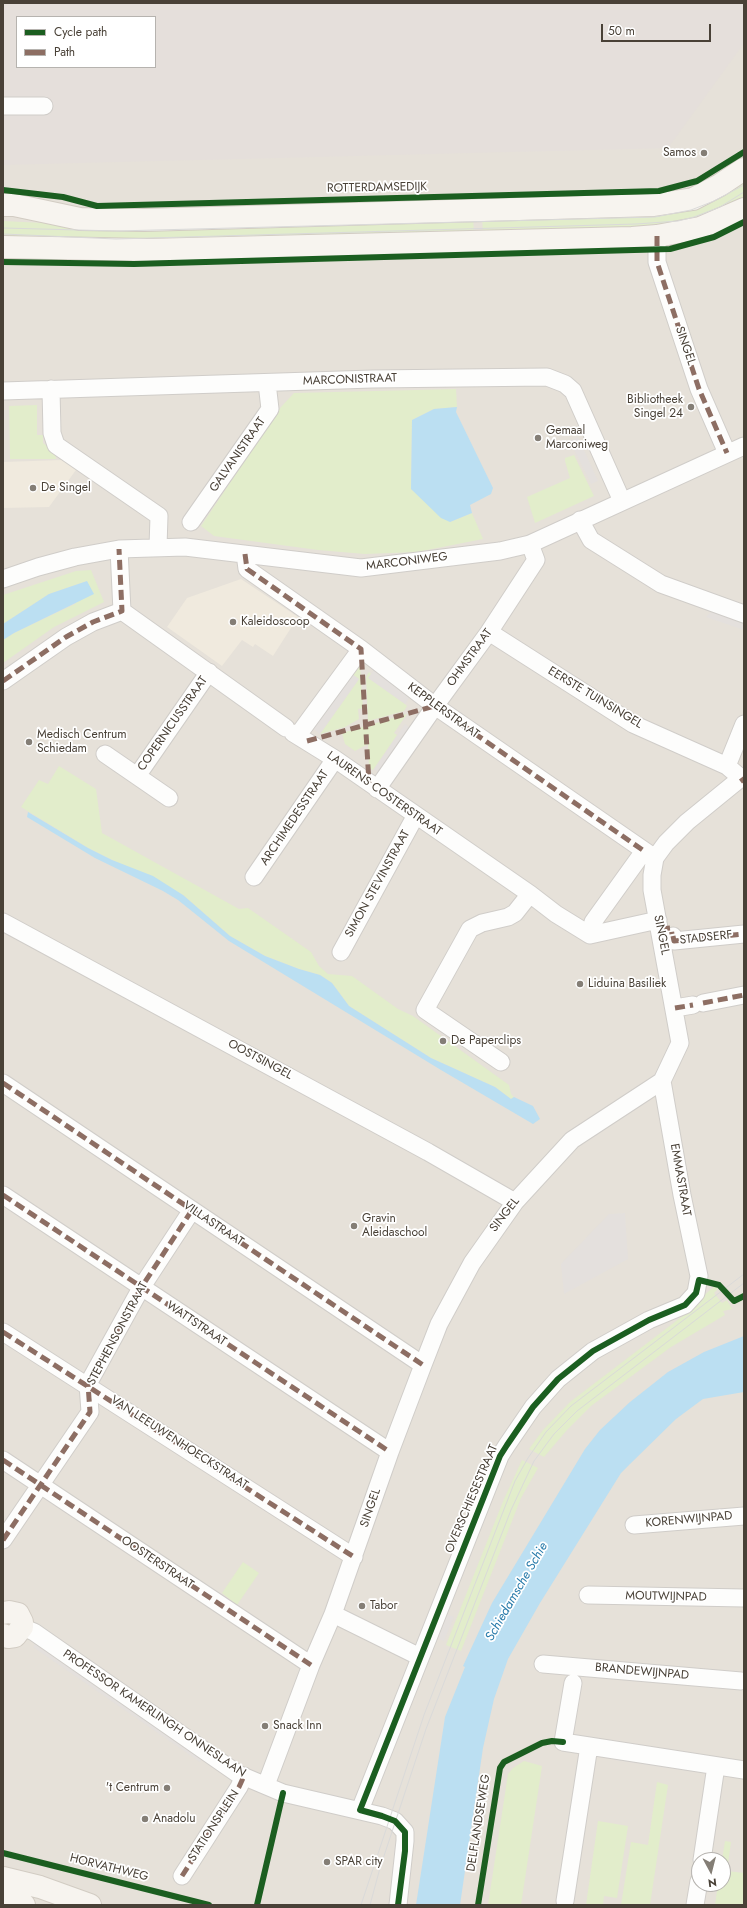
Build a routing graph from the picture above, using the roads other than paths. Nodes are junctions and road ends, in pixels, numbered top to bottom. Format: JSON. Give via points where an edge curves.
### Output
{"nodes":[{"id":1,"x":3,"y":106,"type":"edge"},
{"id":2,"x":44,"y":106,"type":"dead end"},
{"id":3,"x":744,"y":169,"type":"edge"},
{"id":4,"x":3,"y":205,"type":"edge"},
{"id":5,"x":741,"y":208,"type":"edge"},
{"id":6,"x":657,"y":236,"type":"junction"},
{"id":7,"x":3,"y":247,"type":"edge"},
{"id":8,"x":267,"y":383,"type":"junction"},
{"id":9,"x":51,"y":389,"type":"junction"},
{"id":10,"x":3,"y":391,"type":"edge"},
{"id":11,"x":744,"y":446,"type":"edge"},
{"id":12,"x":727,"y":453,"type":"junction"},
{"id":13,"x":622,"y":501,"type":"junction"},
{"id":14,"x":580,"y":520,"type":"junction"},
{"id":15,"x":191,"y":522,"type":"dead end"},
{"id":16,"x":530,"y":544,"type":"junction"},
{"id":17,"x":158,"y":548,"type":"junction"},
{"id":18,"x":120,"y":549,"type":"junction"},
{"id":19,"x":245,"y":554,"type":"junction"},
{"id":20,"x":3,"y":579,"type":"edge"},
{"id":21,"x":122,"y":611,"type":"junction"},
{"id":22,"x":744,"y":614,"type":"edge"},
{"id":23,"x":489,"y":632,"type":"junction"},
{"id":24,"x":362,"y":649,"type":"junction"},
{"id":25,"x":209,"y":672,"type":"junction"},
{"id":26,"x":3,"y":681,"type":"edge"},
{"id":27,"x":435,"y":706,"type":"junction"},
{"id":28,"x":744,"y":724,"type":"edge"},
{"id":29,"x":292,"y":732,"type":"junction"},
{"id":30,"x":105,"y":754,"type":"dead end"},
{"id":31,"x":335,"y":759,"type":"junction"},
{"id":32,"x":726,"y":766,"type":"junction"},
{"id":33,"x":136,"y":776,"type":"junction"},
{"id":34,"x":743,"y":778,"type":"edge"},
{"id":35,"x":377,"y":790,"type":"junction"},
{"id":36,"x":170,"y":798,"type":"dead end"},
{"id":37,"x":416,"y":816,"type":"junction"},
{"id":38,"x":649,"y":854,"type":"junction"},
{"id":39,"x":254,"y":877,"type":"dead end"},
{"id":40,"x":530,"y":894,"type":"junction"},
{"id":41,"x":3,"y":922,"type":"edge"},
{"id":42,"x":666,"y":930,"type":"junction"},
{"id":43,"x":744,"y":934,"type":"edge"},
{"id":44,"x":590,"y":935,"type":"junction"},
{"id":45,"x":341,"y":952,"type":"dead end"},
{"id":46,"x":744,"y":995,"type":"edge"},
{"id":47,"x":675,"y":1008,"type":"junction"},
{"id":48,"x":501,"y":1062,"type":"dead end"},
{"id":49,"x":662,"y":1081,"type":"junction"},
{"id":50,"x":3,"y":1083,"type":"edge"},
{"id":51,"x":3,"y":1195,"type":"edge"},
{"id":52,"x":515,"y":1202,"type":"junction"},
{"id":53,"x":192,"y":1210,"type":"junction"},
{"id":54,"x":699,"y":1280,"type":"joint"},
{"id":55,"x":142,"y":1288,"type":"junction"},
{"id":56,"x":3,"y":1332,"type":"edge"},
{"id":57,"x":422,"y":1365,"type":"junction"},
{"id":58,"x":88,"y":1384,"type":"junction"},
{"id":59,"x":390,"y":1452,"type":"junction"},
{"id":60,"x":3,"y":1460,"type":"edge"},
{"id":61,"x":40,"y":1485,"type":"junction"},
{"id":62,"x":744,"y":1516,"type":"edge"},
{"id":63,"x":634,"y":1525,"type":"dead end"},
{"id":64,"x":3,"y":1540,"type":"edge"},
{"id":65,"x":354,"y":1557,"type":"junction"},
{"id":66,"x":588,"y":1595,"type":"dead end"},
{"id":67,"x":744,"y":1598,"type":"edge"},
{"id":68,"x":3,"y":1614,"type":"edge"},
{"id":69,"x":333,"y":1614,"type":"junction"},
{"id":70,"x":8,"y":1634,"type":"edge"},
{"id":71,"x":420,"y":1657,"type":"junction"},
{"id":72,"x":543,"y":1664,"type":"dead end"},
{"id":73,"x":311,"y":1666,"type":"junction"},
{"id":74,"x":741,"y":1681,"type":"dead end"},
{"id":75,"x":573,"y":1683,"type":"dead end"},
{"id":76,"x":589,"y":1746,"type":"junction"},
{"id":77,"x":716,"y":1766,"type":"junction"},
{"id":78,"x":744,"y":1770,"type":"edge"},
{"id":79,"x":244,"y":1776,"type":"junction"},
{"id":80,"x":266,"y":1785,"type":"junction"},
{"id":81,"x":360,"y":1810,"type":"junction"},
{"id":82,"x":703,"y":1852,"type":"edge"},
{"id":83,"x":182,"y":1876,"type":"dead end"},
{"id":84,"x":3,"y":1878,"type":"edge"},
{"id":85,"x":698,"y":1892,"type":"edge"},
{"id":86,"x":3,"y":1900,"type":"edge"},
{"id":87,"x":565,"y":1901,"type":"dead end"},
{"id":88,"x":24,"y":1905,"type":"edge"},
{"id":89,"x":90,"y":1905,"type":"edge"},
{"id":90,"x":398,"y":1905,"type":"edge"},
{"id":91,"x":696,"y":1905,"type":"edge"}],
"edges":[{"from":1,"to":2,"type":"street"},
{"from":3,"to":4,"type":"main road","name":"ROTTERDAMSEDIJK","via":[[693,199],[640,206],[144,220],[80,219]]},
{"from":5,"to":6,"type":"main road","via":[[700,228]]},
{"from":6,"to":7,"type":"main road","via":[[147,250]]},
{"from":6,"to":12,"type":"street","name":"SINGEL","via":[[656,262],[699,389]]},
{"from":8,"to":9,"type":"street","name":"MARCONISTRAAT"},
{"from":8,"to":13,"type":"street","name":"MARCONISTRAAT","via":[[533,376],[556,380],[573,391]]},
{"from":8,"to":15,"type":"street","name":"GALVANISTRAAT","via":[[270,409]]},
{"from":9,"to":10,"type":"street","name":"MARCONISTRAAT"},
{"from":9,"to":17,"type":"street","via":[[52,433],[56,445],[159,516]]},
{"from":11,"to":12,"type":"street","name":"MARCONIWEG"},
{"from":12,"to":13,"type":"street","name":"MARCONIWEG"},
{"from":13,"to":14,"type":"street","name":"MARCONIWEG"},
{"from":14,"to":16,"type":"street","name":"MARCONIWEG"},
{"from":14,"to":22,"type":"street","via":[[591,540],[661,584]]},
{"from":16,"to":19,"type":"street","name":"MARCONIWEG","via":[[500,551],[361,568]]},
{"from":16,"to":23,"type":"street","name":"OHMSTRAAT","via":[[536,560]]},
{"from":17,"to":18,"type":"street","name":"MARCONIWEG"},
{"from":17,"to":19,"type":"street","name":"MARCONIWEG","via":[[185,547]]},
{"from":18,"to":20,"type":"street","name":"MARCONIWEG","via":[[75,557]]},
{"from":18,"to":21,"type":"street"},
{"from":19,"to":24,"type":"street","name":"KEPPLERSTRAAT","via":[[246,569]]},
{"from":21,"to":25,"type":"street","name":"LAURENS COSTERSTRAAT"},
{"from":21,"to":26,"type":"street","via":[[93,622],[66,637]]},
{"from":23,"to":27,"type":"street","name":"OHMSTRAAT"},
{"from":23,"to":32,"type":"street","name":"EERSTE TUINSINGEL","via":[[633,724]]},
{"from":24,"to":27,"type":"street","name":"KEPPLERSTRAAT"},
{"from":24,"to":29,"type":"street"},
{"from":25,"to":29,"type":"street","name":"LAURENS COSTERSTRAAT"},
{"from":25,"to":33,"type":"street","name":"COPERNICUSSTRAAT"},
{"from":27,"to":35,"type":"street","name":"OHMSTRAAT"},
{"from":27,"to":38,"type":"street","name":"KEPPLERSTRAAT"},
{"from":28,"to":32,"type":"street"},
{"from":29,"to":31,"type":"street","name":"LAURENS COSTERSTRAAT"},
{"from":30,"to":33,"type":"street"},
{"from":31,"to":35,"type":"street","name":"LAURENS COSTERSTRAAT"},
{"from":31,"to":39,"type":"street","name":"ARCHIMEDESSTRAAT"},
{"from":32,"to":34,"type":"street","name":"SINGEL"},
{"from":33,"to":36,"type":"street"},
{"from":34,"to":38,"type":"street","name":"SINGEL","via":[[687,822],[666,843]]},
{"from":35,"to":37,"type":"street","name":"LAURENS COSTERSTRAAT"},
{"from":37,"to":40,"type":"street","name":"LAURENS COSTERSTRAAT"},
{"from":37,"to":45,"type":"street","name":"SIMON STEVINSTRAAT"},
{"from":38,"to":42,"type":"street","name":"SINGEL","via":[[652,890]]},
{"from":38,"to":44,"type":"street","name":"SINGEL","via":[[593,922]]},
{"from":40,"to":44,"type":"street","name":"LAURENS COSTERSTRAAT"},
{"from":40,"to":48,"type":"street","via":[[515,913],[470,929],[425,1010]]},
{"from":41,"to":52,"type":"street","name":"OOSTSINGEL","via":[[414,1144]]},
{"from":42,"to":43,"type":"street","name":"STADSERF","via":[[674,941]]},
{"from":42,"to":44,"type":"street"},
{"from":42,"to":47,"type":"street","name":"SINGEL"},
{"from":46,"to":47,"type":"street"},
{"from":47,"to":49,"type":"street","name":"SINGEL","via":[[680,1043]]},
{"from":49,"to":52,"type":"street","name":"SINGEL","via":[[572,1140]]},
{"from":49,"to":54,"type":"street","name":"EMMASTRAAT"},
{"from":50,"to":53,"type":"street","name":"VILLASTRAAT"},
{"from":51,"to":55,"type":"street","name":"WATTSTRAAT"},
{"from":52,"to":57,"type":"street","name":"SINGEL","via":[[472,1263],[439,1324]]},
{"from":53,"to":55,"type":"street","name":"STEPHENSONSTRAAT"},
{"from":53,"to":57,"type":"street","name":"VILLASTRAAT"},
{"from":54,"to":71,"type":"street","name":"OVERSCHIESESTRAAT","via":[[696,1292],[685,1305],[649,1320],[592,1351],[558,1380],[533,1407],[500,1456]]},
{"from":55,"to":58,"type":"street","name":"STEPHENSONSTRAAT"},
{"from":55,"to":59,"type":"street","name":"WATTSTRAAT"},
{"from":56,"to":58,"type":"street","name":"VAN LEEUWENHOECKSTRAAT"},
{"from":57,"to":59,"type":"street","name":"SINGEL"},
{"from":58,"to":61,"type":"street","name":"STEPHENSONSTRAAT","via":[[90,1412]]},
{"from":58,"to":65,"type":"street","name":"VAN LEEUWENHOECKSTRAAT"},
{"from":59,"to":65,"type":"street","name":"SINGEL"},
{"from":60,"to":61,"type":"street","name":"OOSTERSTRAAT"},
{"from":61,"to":64,"type":"street","name":"STEPHENSONSTRAAT"},
{"from":61,"to":73,"type":"street","name":"OOSTERSTRAAT"},
{"from":62,"to":63,"type":"street","name":"KORENWIJNPAD"},
{"from":65,"to":69,"type":"street","name":"SINGEL"},
{"from":66,"to":67,"type":"street","name":"MOUTWIJNPAD"},
{"from":68,"to":70,"type":"main road","via":[[18,1614],[22,1622]]},
{"from":69,"to":71,"type":"street"},
{"from":69,"to":73,"type":"street","name":"SINGEL"},
{"from":70,"to":79,"type":"street","name":"PROFESSOR KAMERLINGH ONNESLAAN","via":[[34,1632]]},
{"from":71,"to":81,"type":"street","name":"OVERSCHIESESTRAAT"},
{"from":72,"to":74,"type":"street","name":"BRANDEWIJNPAD"},
{"from":73,"to":80,"type":"street","name":"SINGEL"},
{"from":75,"to":76,"type":"street","via":[[564,1742]]},
{"from":76,"to":77,"type":"street"},
{"from":76,"to":87,"type":"street"},
{"from":77,"to":78,"type":"street"},
{"from":77,"to":82,"type":"street"},
{"from":79,"to":80,"type":"street","name":"PROFESSOR KAMERLINGH ONNESLAAN"},
{"from":79,"to":83,"type":"street","name":"STATIONSPLEIN"},
{"from":80,"to":81,"type":"street","name":"PROFESSOR KAMERLINGH ONNESLAAN","via":[[294,1796]]},
{"from":81,"to":90,"type":"street","name":"PROFESSOR KAMERLINGH ONNESLAAN","via":[[395,1821],[405,1832]]},
{"from":84,"to":89,"type":"main road","via":[[40,1887]]},
{"from":85,"to":91,"type":"street"},
{"from":86,"to":88,"type":"main road"}]}
